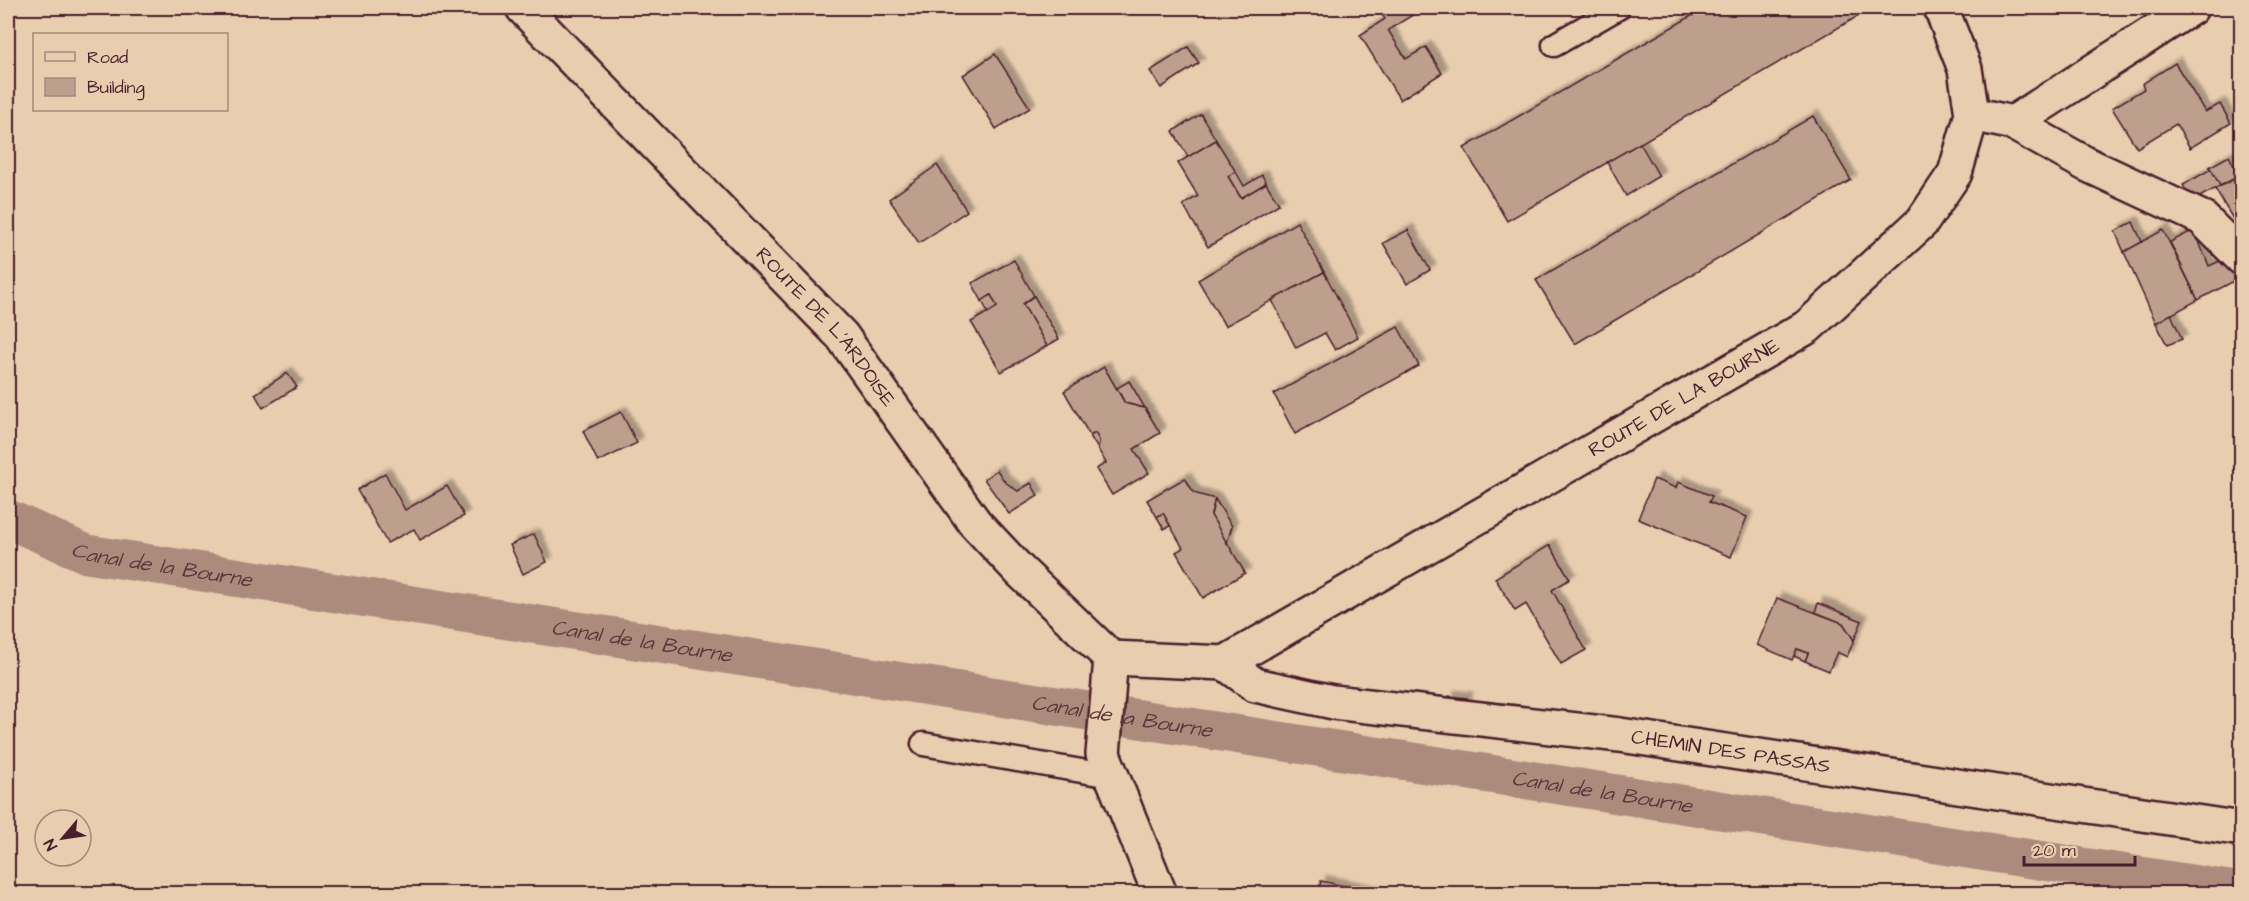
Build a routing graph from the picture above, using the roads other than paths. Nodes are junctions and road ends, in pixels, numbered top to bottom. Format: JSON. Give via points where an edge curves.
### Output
{"nodes":[{"id":1,"x":523,"y":8,"type":"edge"},
{"id":2,"x":1618,"y":8,"type":"edge"},
{"id":3,"x":1941,"y":8,"type":"edge"},
{"id":4,"x":2191,"y":8,"type":"edge"},
{"id":5,"x":1554,"y":45,"type":"dead end"},
{"id":6,"x":1972,"y":114,"type":"junction"},
{"id":7,"x":2013,"y":123,"type":"junction"},
{"id":8,"x":2241,"y":258,"type":"edge"},
{"id":9,"x":1111,"y":658,"type":"junction"},
{"id":10,"x":1225,"y":663,"type":"junction"},
{"id":11,"x":923,"y":744,"type":"dead end"},
{"id":12,"x":1107,"y":765,"type":"junction"},
{"id":13,"x":2241,"y":828,"type":"edge"},
{"id":14,"x":1160,"y":894,"type":"edge"}],
"edges":[{"from":1,"to":9,"type":"street","name":"ROUTE DE L'ARDOISE","via":[[842,336],[975,523]]},
{"from":2,"to":5,"type":"lane"},
{"from":3,"to":6,"type":"street","name":"ROUTE DE LA BOURNE","via":[[1965,69]]},
{"from":4,"to":7,"type":"street"},
{"from":6,"to":7,"type":"street"},
{"from":6,"to":10,"type":"street","name":"ROUTE DE LA BOURNE","via":[[1956,173],[1922,222],[1807,327]]},
{"from":7,"to":8,"type":"street","via":[[2086,164],[2202,219]]},
{"from":9,"to":10,"type":"street"},
{"from":9,"to":12,"type":"street"},
{"from":10,"to":13,"type":"street","name":"CHEMIN DES PASSAS","via":[[1255,684],[1333,702],[1620,735]]},
{"from":11,"to":12,"type":"lane"},
{"from":12,"to":14,"type":"street"}]}
